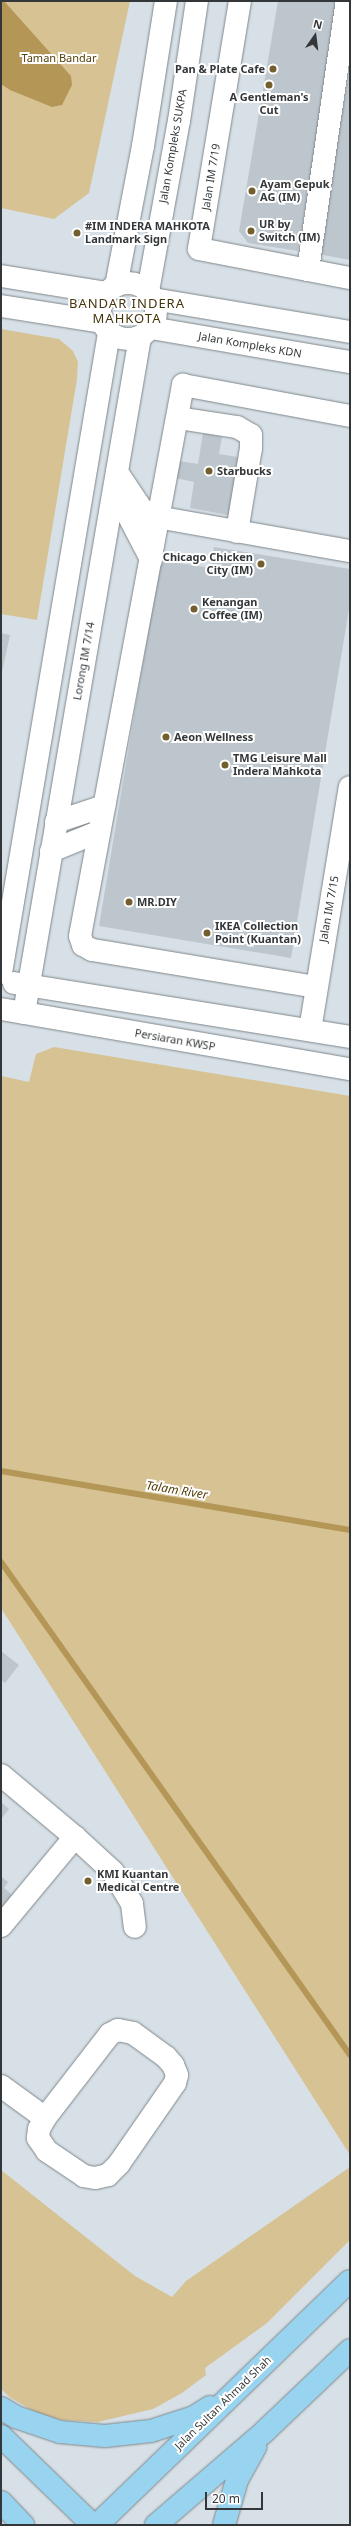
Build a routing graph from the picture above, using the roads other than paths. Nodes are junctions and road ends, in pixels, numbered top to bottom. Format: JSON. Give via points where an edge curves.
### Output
{"nodes":[{"id":1,"x":166,"y":1,"type":"edge"},
{"id":2,"x":240,"y":1,"type":"edge"},
{"id":3,"x":347,"y":1,"type":"edge"},
{"id":4,"x":199,"y":4,"type":"edge"},
{"id":5,"x":308,"y":270,"type":"junction"},
{"id":6,"x":1,"y":276,"type":"edge"},
{"id":7,"x":350,"y":278,"type":"edge"},
{"id":8,"x":111,"y":290,"type":"junction"},
{"id":9,"x":150,"y":295,"type":"junction"},
{"id":10,"x":1,"y":306,"type":"edge"},
{"id":11,"x":106,"y":327,"type":"junction"},
{"id":12,"x":145,"y":332,"type":"junction"},
{"id":13,"x":350,"y":332,"type":"edge"},
{"id":14,"x":350,"y":362,"type":"edge"},
{"id":15,"x":350,"y":416,"type":"edge"},
{"id":16,"x":178,"y":418,"type":"junction"},
{"id":17,"x":116,"y":481,"type":"junction"},
{"id":18,"x":159,"y":518,"type":"junction"},
{"id":19,"x":238,"y":532,"type":"junction"},
{"id":20,"x":350,"y":551,"type":"edge"},
{"id":21,"x":151,"y":559,"type":"junction"},
{"id":22,"x":350,"y":787,"type":"edge"},
{"id":23,"x":104,"y":806,"type":"junction"},
{"id":24,"x":56,"y":822,"type":"junction"},
{"id":25,"x":98,"y":832,"type":"junction"},
{"id":26,"x":51,"y":851,"type":"junction"},
{"id":27,"x":1,"y":973,"type":"edge"},
{"id":28,"x":1,"y":980,"type":"edge"},
{"id":29,"x":28,"y":985,"type":"junction"},
{"id":30,"x":316,"y":987,"type":"junction"},
{"id":31,"x":1,"y":1009,"type":"edge"},
{"id":32,"x":24,"y":1013,"type":"junction"},
{"id":33,"x":279,"y":1026,"type":"junction"},
{"id":34,"x":310,"y":1030,"type":"junction"},
{"id":35,"x":350,"y":1037,"type":"edge"},
{"id":36,"x":275,"y":1057,"type":"junction"},
{"id":37,"x":350,"y":1069,"type":"edge"},
{"id":38,"x":1,"y":1775,"type":"edge"},
{"id":39,"x":75,"y":1837,"type":"junction"},
{"id":40,"x":1,"y":1926,"type":"edge"},
{"id":41,"x":135,"y":1927,"type":"dead end"},
{"id":42,"x":3,"y":2092,"type":"edge"},
{"id":43,"x":45,"y":2118,"type":"junction"},
{"id":44,"x":350,"y":2281,"type":"edge"},
{"id":45,"x":350,"y":2350,"type":"edge"},
{"id":46,"x":234,"y":2392,"type":"junction"},
{"id":47,"x":1,"y":2408,"type":"edge"},
{"id":48,"x":264,"y":2432,"type":"junction"},
{"id":49,"x":1,"y":2436,"type":"edge"},
{"id":50,"x":1,"y":2502,"type":"edge"},
{"id":51,"x":23,"y":2525,"type":"edge"},
{"id":52,"x":93,"y":2525,"type":"edge"},
{"id":53,"x":97,"y":2525,"type":"edge"},
{"id":54,"x":156,"y":2525,"type":"edge"},
{"id":55,"x":224,"y":2525,"type":"edge"}],
"edges":[{"from":1,"to":8,"type":"street","via":[[143,146]]},
{"from":2,"to":5,"type":"street","name":"Jalan IM 7/19","via":[[199,249]]},
{"from":3,"to":5,"type":"street"},
{"from":4,"to":9,"type":"street","name":"Jalan Kompleks SUKPA"},
{"from":5,"to":7,"type":"street","name":"Jalan IM 7/19"},
{"from":6,"to":8,"type":"street"},
{"from":8,"to":9,"type":"street","via":[[133,284]]},
{"from":8,"to":11,"type":"street","via":[[100,307]]},
{"from":9,"to":12,"type":"street","via":[[156,317]]},
{"from":9,"to":13,"type":"street"},
{"from":10,"to":11,"type":"street"},
{"from":11,"to":12,"type":"street","via":[[123,339]]},
{"from":11,"to":27,"type":"street"},
{"from":12,"to":14,"type":"street","name":"Jalan Kompleks KDN"},
{"from":12,"to":17,"type":"street","name":"Lorong IM 7/14"},
{"from":15,"to":16,"type":"street","via":[[183,385]]},
{"from":16,"to":18,"type":"street"},
{"from":16,"to":19,"type":"street","via":[[238,427],[251,435]]},
{"from":17,"to":18,"type":"street","via":[[141,508],[151,516]]},
{"from":17,"to":21,"type":"street"},
{"from":17,"to":24,"type":"street","name":"Lorong IM 7/14"},
{"from":18,"to":19,"type":"street"},
{"from":18,"to":21,"type":"street"},
{"from":19,"to":20,"type":"street"},
{"from":21,"to":23,"type":"street"},
{"from":22,"to":30,"type":"street","name":"Jalan IM 7/15"},
{"from":23,"to":24,"type":"street"},
{"from":23,"to":25,"type":"street"},
{"from":24,"to":26,"type":"street","name":"Lorong IM 7/14"},
{"from":25,"to":26,"type":"street"},
{"from":25,"to":30,"type":"street","via":[[80,936],[83,945],[92,950]]},
{"from":26,"to":29,"type":"street","name":"Lorong IM 7/14"},
{"from":28,"to":29,"type":"street"},
{"from":29,"to":32,"type":"street","name":"Lorong IM 7/14"},
{"from":29,"to":33,"type":"street"},
{"from":30,"to":34,"type":"street","name":"Jalan IM 7/15"},
{"from":31,"to":32,"type":"street","name":"Persiaran KWSP"},
{"from":32,"to":36,"type":"street","name":"Persiaran KWSP"},
{"from":33,"to":34,"type":"street"},
{"from":33,"to":36,"type":"street"},
{"from":34,"to":35,"type":"street"},
{"from":36,"to":37,"type":"street","name":"Persiaran KWSP"},
{"from":38,"to":39,"type":"street"},
{"from":39,"to":40,"type":"street"},
{"from":39,"to":41,"type":"street","via":[[113,1872],[132,1904]]},
{"from":42,"to":43,"type":"street"},
{"from":43,"to":43,"type":"street","via":[[110,2034],[118,2030],[133,2033],[166,2057],[177,2075],[175,2084],[119,2164],[108,2175],[95,2178],[84,2176],[47,2151],[38,2138],[39,2129]]},
{"from":44,"to":46,"type":"main road","name":"Jalan Sultan Ahmad Shah"},
{"from":45,"to":48,"type":"main road"},
{"from":46,"to":47,"type":"main road","via":[[180,2422],[151,2431],[106,2436],[60,2432],[16,2417]]},
{"from":46,"to":53,"type":"main road","name":"Jalan Sultan Ahmad Shah"},
{"from":48,"to":54,"type":"main road"},
{"from":48,"to":55,"type":"main road","via":[[237,2480]]},
{"from":49,"to":52,"type":"main road"},
{"from":50,"to":51,"type":"main road"}]}
